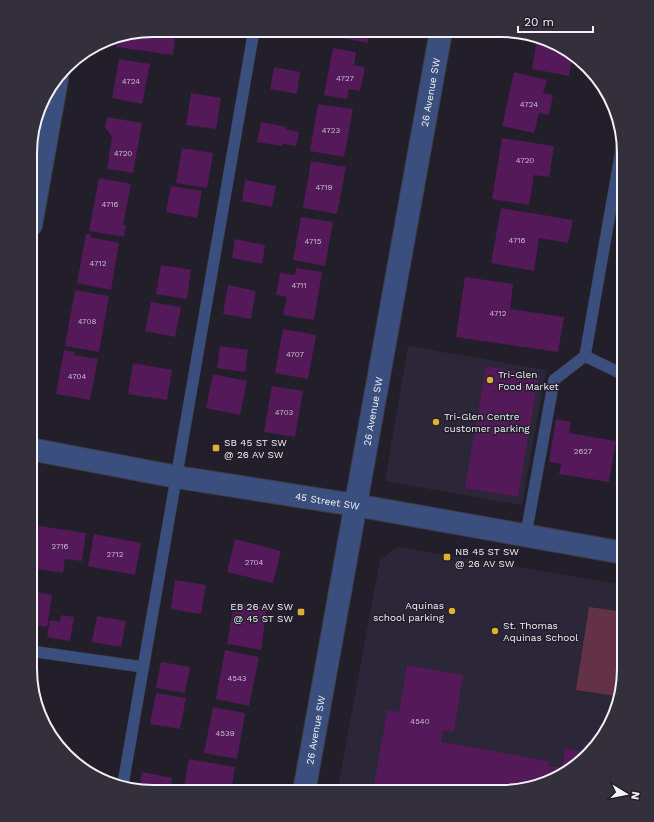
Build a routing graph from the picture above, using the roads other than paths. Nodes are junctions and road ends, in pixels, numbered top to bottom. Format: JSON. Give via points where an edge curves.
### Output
{"nodes":[{"id":1,"x":253,"y":37,"type":"edge"},
{"id":2,"x":440,"y":37,"type":"edge"},
{"id":3,"x":53,"y":94,"type":"edge"},
{"id":4,"x":617,"y":174,"type":"edge"},
{"id":5,"x":37,"y":190,"type":"edge"},
{"id":6,"x":585,"y":356,"type":"junction"},
{"id":7,"x":617,"y":372,"type":"edge"},
{"id":8,"x":37,"y":450,"type":"edge"},
{"id":9,"x":177,"y":477,"type":"junction"},
{"id":10,"x":355,"y":505,"type":"junction"},
{"id":11,"x":526,"y":534,"type":"junction"},
{"id":12,"x":617,"y":552,"type":"edge"},
{"id":13,"x":37,"y":652,"type":"edge"},
{"id":14,"x":143,"y":667,"type":"junction"},
{"id":15,"x":123,"y":781,"type":"edge"},
{"id":16,"x":305,"y":785,"type":"edge"}],
"edges":[{"from":1,"to":9,"type":"lane"},
{"from":2,"to":10,"type":"street","name":"26 Avenue SW"},
{"from":3,"to":5,"type":"street"},
{"from":4,"to":6,"type":"lane"},
{"from":6,"to":7,"type":"lane"},
{"from":6,"to":11,"type":"lane","via":[[554,380]]},
{"from":8,"to":9,"type":"street","name":"45 Street SW"},
{"from":9,"to":10,"type":"street","name":"45 Street SW"},
{"from":9,"to":14,"type":"lane"},
{"from":10,"to":11,"type":"street","name":"45 Street SW"},
{"from":10,"to":16,"type":"street","name":"26 Avenue SW"},
{"from":11,"to":12,"type":"street","name":"45 Street SW"},
{"from":13,"to":14,"type":"lane"},
{"from":14,"to":15,"type":"lane"}]}
